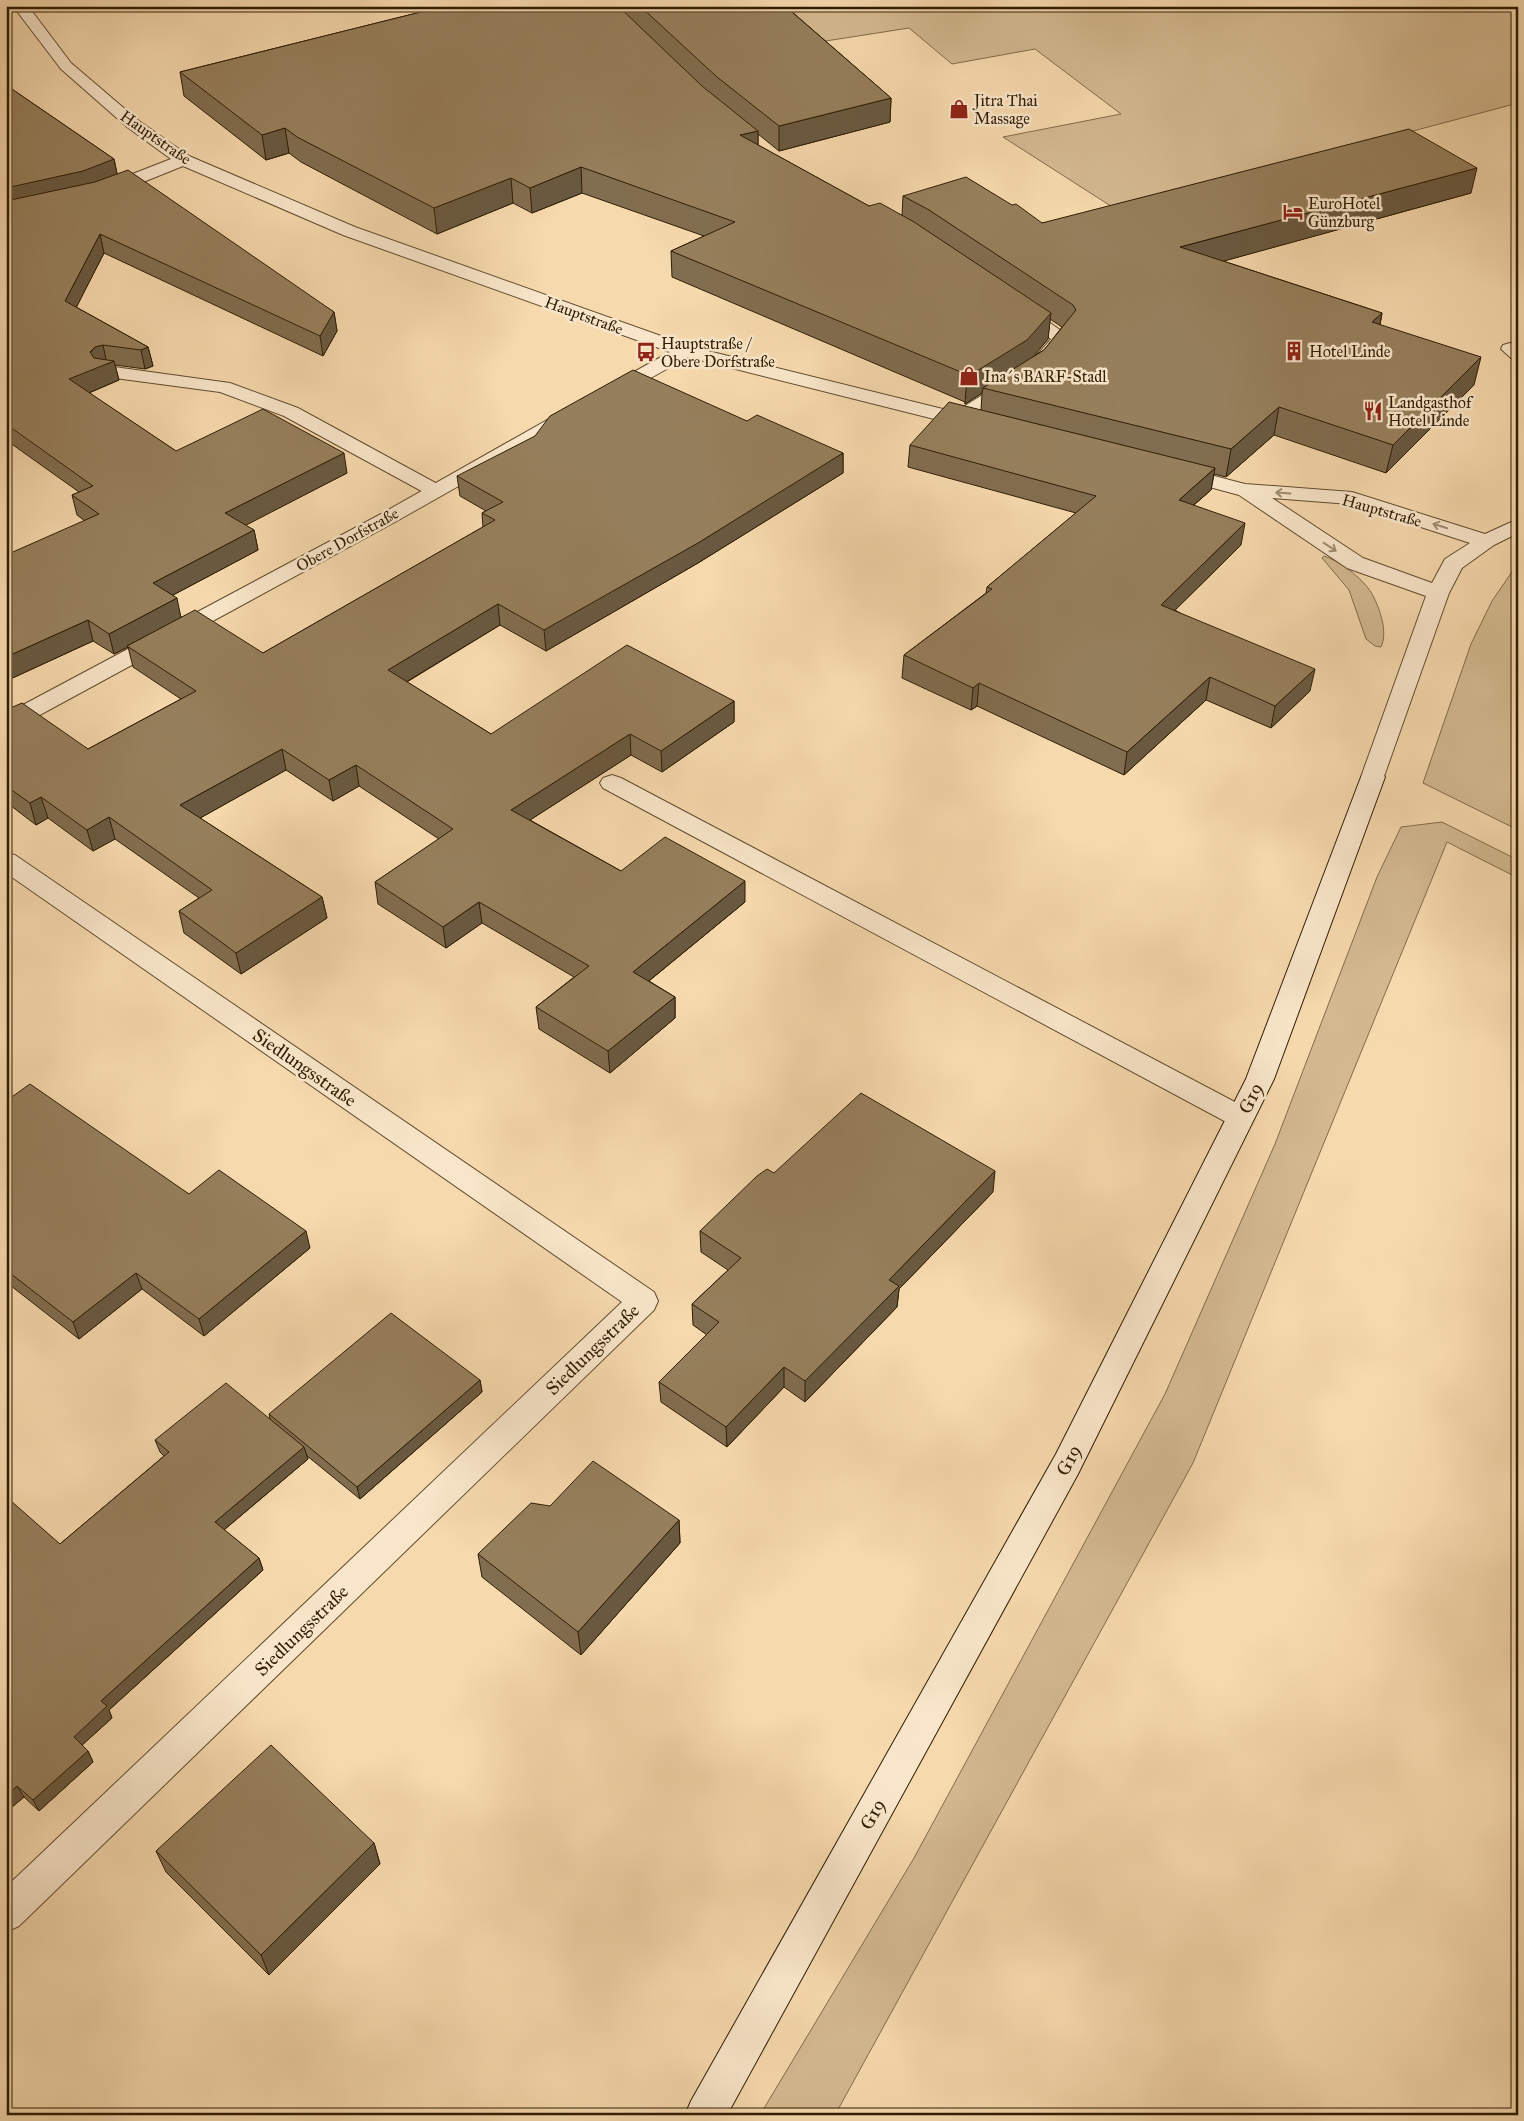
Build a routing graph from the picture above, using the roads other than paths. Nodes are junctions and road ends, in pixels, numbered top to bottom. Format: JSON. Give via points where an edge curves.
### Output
{"nodes":[{"id":1,"x":20,"y":6,"type":"edge"},
{"id":2,"x":183,"y":160,"type":"junction"},
{"id":3,"x":93,"y":195,"type":"edge"},
{"id":4,"x":1007,"y":301,"type":"edge"},
{"id":5,"x":686,"y":351,"type":"junction"},
{"id":6,"x":106,"y":372,"type":"edge"},
{"id":7,"x":958,"y":419,"type":"junction"},
{"id":8,"x":995,"y":428,"type":"edge"},
{"id":9,"x":1160,"y":467,"type":"edge"},
{"id":10,"x":434,"y":490,"type":"junction"},
{"id":11,"x":1245,"y":490,"type":"junction"},
{"id":12,"x":1518,"y":525,"type":"edge"},
{"id":13,"x":1487,"y":541,"type":"junction"},
{"id":14,"x":1438,"y":593,"type":"junction"},
{"id":15,"x":6,"y":724,"type":"edge"},
{"id":16,"x":612,"y":783,"type":"dead end"},
{"id":17,"x":6,"y":861,"type":"edge"},
{"id":18,"x":1240,"y":1117,"type":"junction"},
{"id":19,"x":6,"y":1913,"type":"edge"},
{"id":20,"x":705,"y":2115,"type":"edge"}],
"edges":[{"from":1,"to":2,"type":"street","name":"Hauptstraße","via":[[66,66],[133,124]]},
{"from":2,"to":3,"type":"street"},
{"from":2,"to":5,"type":"street","name":"Hauptstraße","via":[[349,231]]},
{"from":4,"to":7,"type":"street","via":[[1062,338],[1033,372]]},
{"from":5,"to":7,"type":"street","name":"Hauptstraße"},
{"from":5,"to":10,"type":"street","name":"Obere Dorfstraße"},
{"from":6,"to":10,"type":"street","via":[[222,387],[291,412]]},
{"from":7,"to":8,"type":"street","name":"Hauptstraße"},
{"from":9,"to":11,"type":"street","name":"Hauptstraße"},
{"from":10,"to":15,"type":"street","name":"Obere Dorfstraße","via":[[388,518]]},
{"from":13,"to":11,"type":"street","name":"Hauptstraße","one_way":true,"via":[[1352,498]]},
{"from":11,"to":14,"type":"street","name":"Hauptstraße","one_way":true,"via":[[1355,563]]},
{"from":12,"to":13,"type":"street"},
{"from":13,"to":14,"type":"street","via":[[1454,564]]},
{"from":14,"to":18,"type":"street","name":"G19","via":[[1260,1079]]},
{"from":16,"to":18,"type":"street"},
{"from":17,"to":19,"type":"street","name":"Siedlungsstraße","via":[[643,1301]]},
{"from":18,"to":20,"type":"street","name":"G19","via":[[1067,1464]]}]}
